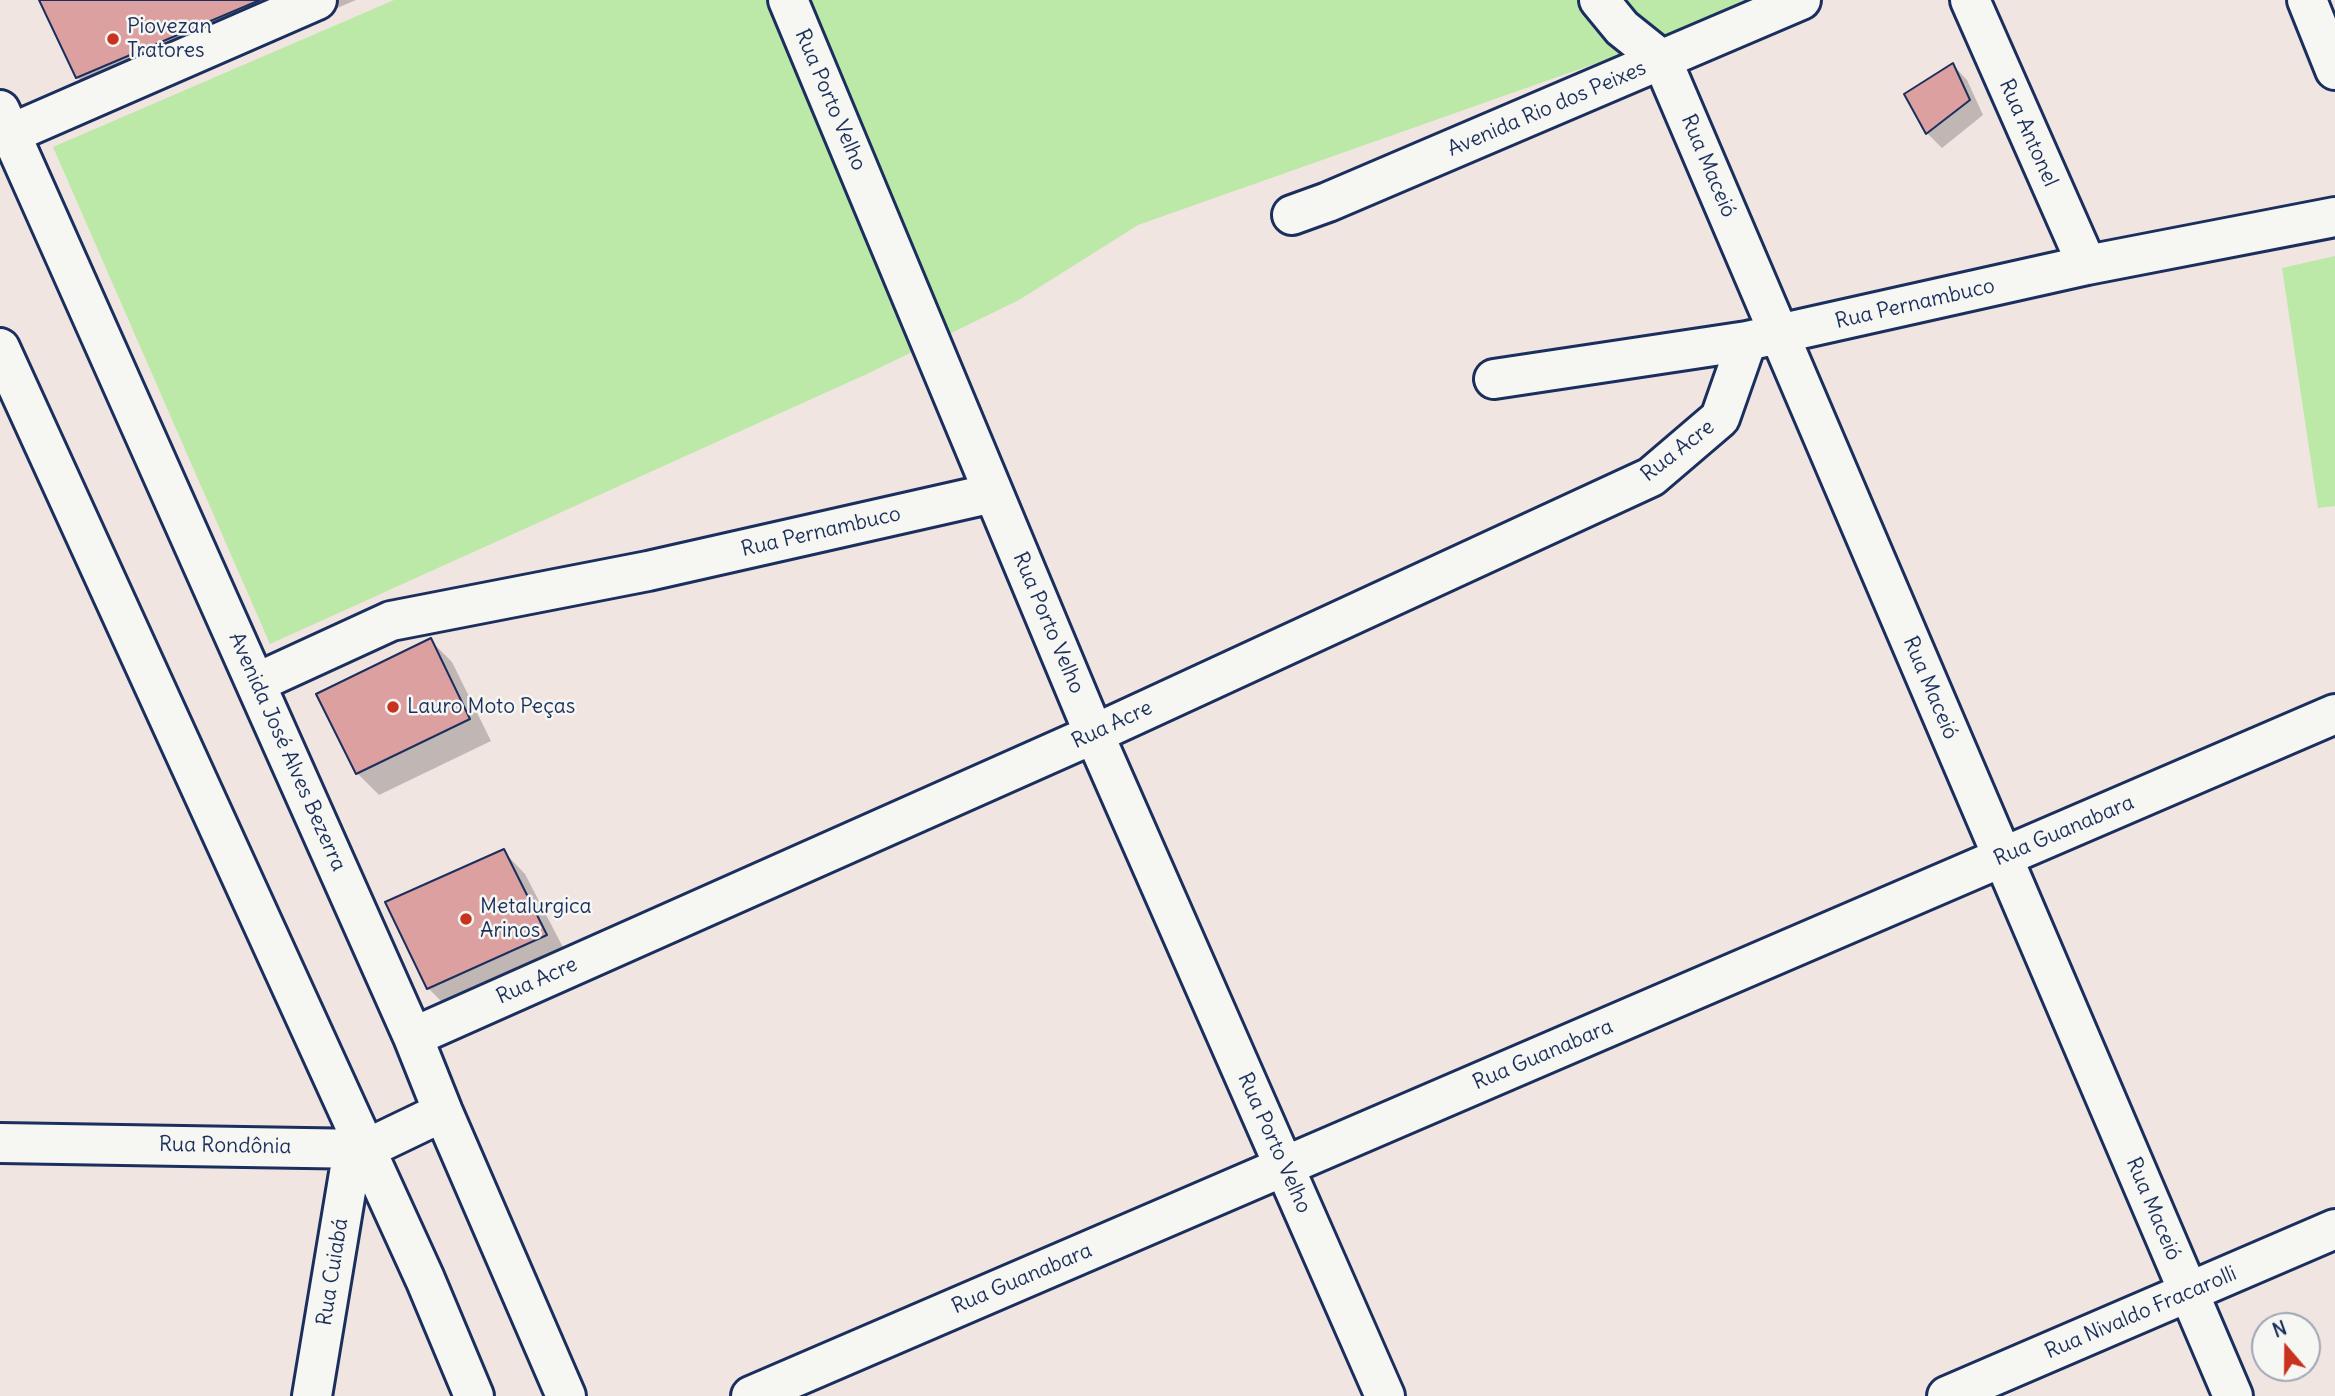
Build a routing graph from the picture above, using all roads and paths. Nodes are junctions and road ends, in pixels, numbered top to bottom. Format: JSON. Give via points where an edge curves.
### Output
{"nodes":[{"id":1,"x":317,"y":0,"type":"edge"},
{"id":2,"x":788,"y":0,"type":"edge"},
{"id":3,"x":1600,"y":0,"type":"edge"},
{"id":4,"x":1801,"y":0,"type":"edge"},
{"id":5,"x":1970,"y":0,"type":"edge"},
{"id":6,"x":2307,"y":0,"type":"edge"},
{"id":7,"x":1662,"y":60,"type":"junction"},
{"id":8,"x":2335,"y":70,"type":"edge"},
{"id":9,"x":5,"y":122,"type":"edge"},
{"id":10,"x":1292,"y":215,"type":"dead end"},
{"id":11,"x":2335,"y":217,"type":"edge"},
{"id":12,"x":2087,"y":265,"type":"junction"},
{"id":13,"x":1763,"y":337,"type":"junction"},
{"id":14,"x":0,"y":348,"type":"edge"},
{"id":15,"x":1494,"y":379,"type":"dead end"},
{"id":16,"x":993,"y":493,"type":"junction"},
{"id":17,"x":256,"y":683,"type":"junction"},
{"id":18,"x":2335,"y":714,"type":"edge"},
{"id":19,"x":1094,"y":734,"type":"junction"},
{"id":20,"x":2003,"y":857,"type":"junction"},
{"id":21,"x":413,"y":1037,"type":"junction"},
{"id":22,"x":443,"y":1112,"type":"junction"},
{"id":23,"x":0,"y":1143,"type":"edge"},
{"id":24,"x":359,"y":1149,"type":"junction"},
{"id":25,"x":1284,"y":1167,"type":"junction"},
{"id":26,"x":2335,"y":1229,"type":"edge"},
{"id":27,"x":2188,"y":1292,"type":"junction"},
{"id":28,"x":312,"y":1396,"type":"edge"},
{"id":29,"x":474,"y":1396,"type":"edge"},
{"id":30,"x":566,"y":1396,"type":"edge"},
{"id":31,"x":751,"y":1396,"type":"edge"},
{"id":32,"x":1385,"y":1396,"type":"edge"},
{"id":33,"x":1947,"y":1396,"type":"edge"},
{"id":34,"x":2232,"y":1396,"type":"edge"}],
"edges":[{"from":1,"to":9,"type":"street"},
{"from":2,"to":16,"type":"street","name":"Rua Porto Velho"},
{"from":3,"to":7,"type":"street","name":"Rua Maceió","via":[[1622,28]]},
{"from":4,"to":7,"type":"street","name":"Avenida Rio dos Peixes"},
{"from":5,"to":12,"type":"street","name":"Rua Antonel"},
{"from":6,"to":8,"type":"street"},
{"from":7,"to":10,"type":"street","name":"Avenida Rio dos Peixes"},
{"from":7,"to":13,"type":"street","name":"Rua Maceió"},
{"from":9,"to":17,"type":"street","name":"Avenida José Alves Bezerra"},
{"from":11,"to":12,"type":"street","name":"Rua Pernambuco"},
{"from":12,"to":13,"type":"street","name":"Rua Pernambuco"},
{"from":13,"to":15,"type":"street","name":"Rua Pernambuco"},
{"from":13,"to":19,"type":"street","name":"Rua Acre","via":[[1720,418],[1651,477]]},
{"from":13,"to":20,"type":"street","name":"Rua Maceió"},
{"from":14,"to":24,"type":"street"},
{"from":16,"to":17,"type":"street","name":"Rua Pernambuco","via":[[648,571],[391,621]]},
{"from":16,"to":19,"type":"street","name":"Rua Porto Velho"},
{"from":17,"to":21,"type":"street","name":"Avenida José Alves Bezerra"},
{"from":18,"to":20,"type":"street","name":"Rua Guanabara"},
{"from":19,"to":21,"type":"street","name":"Rua Acre"},
{"from":19,"to":25,"type":"street","name":"Rua Porto Velho"},
{"from":20,"to":25,"type":"street","name":"Rua Guanabara"},
{"from":20,"to":27,"type":"street","name":"Rua Maceió"},
{"from":21,"to":22,"type":"street","name":"Avenida José Alves Bezerra"},
{"from":22,"to":24,"type":"street","name":"Rua Rondônia"},
{"from":22,"to":30,"type":"street","name":"Avenida José Alves Bezerra"},
{"from":23,"to":24,"type":"street","name":"Rua Rondônia"},
{"from":24,"to":28,"type":"street","name":"Rua Cuiabá"},
{"from":24,"to":29,"type":"street","via":[[425,1279]]},
{"from":25,"to":31,"type":"street","name":"Rua Guanabara"},
{"from":25,"to":32,"type":"street","name":"Rua Porto Velho"},
{"from":26,"to":27,"type":"street","name":"Rua Nivaldo Fracarolli"},
{"from":27,"to":33,"type":"street","name":"Rua Nivaldo Fracarolli"},
{"from":27,"to":34,"type":"street","name":"Rua Maceió"}]}
